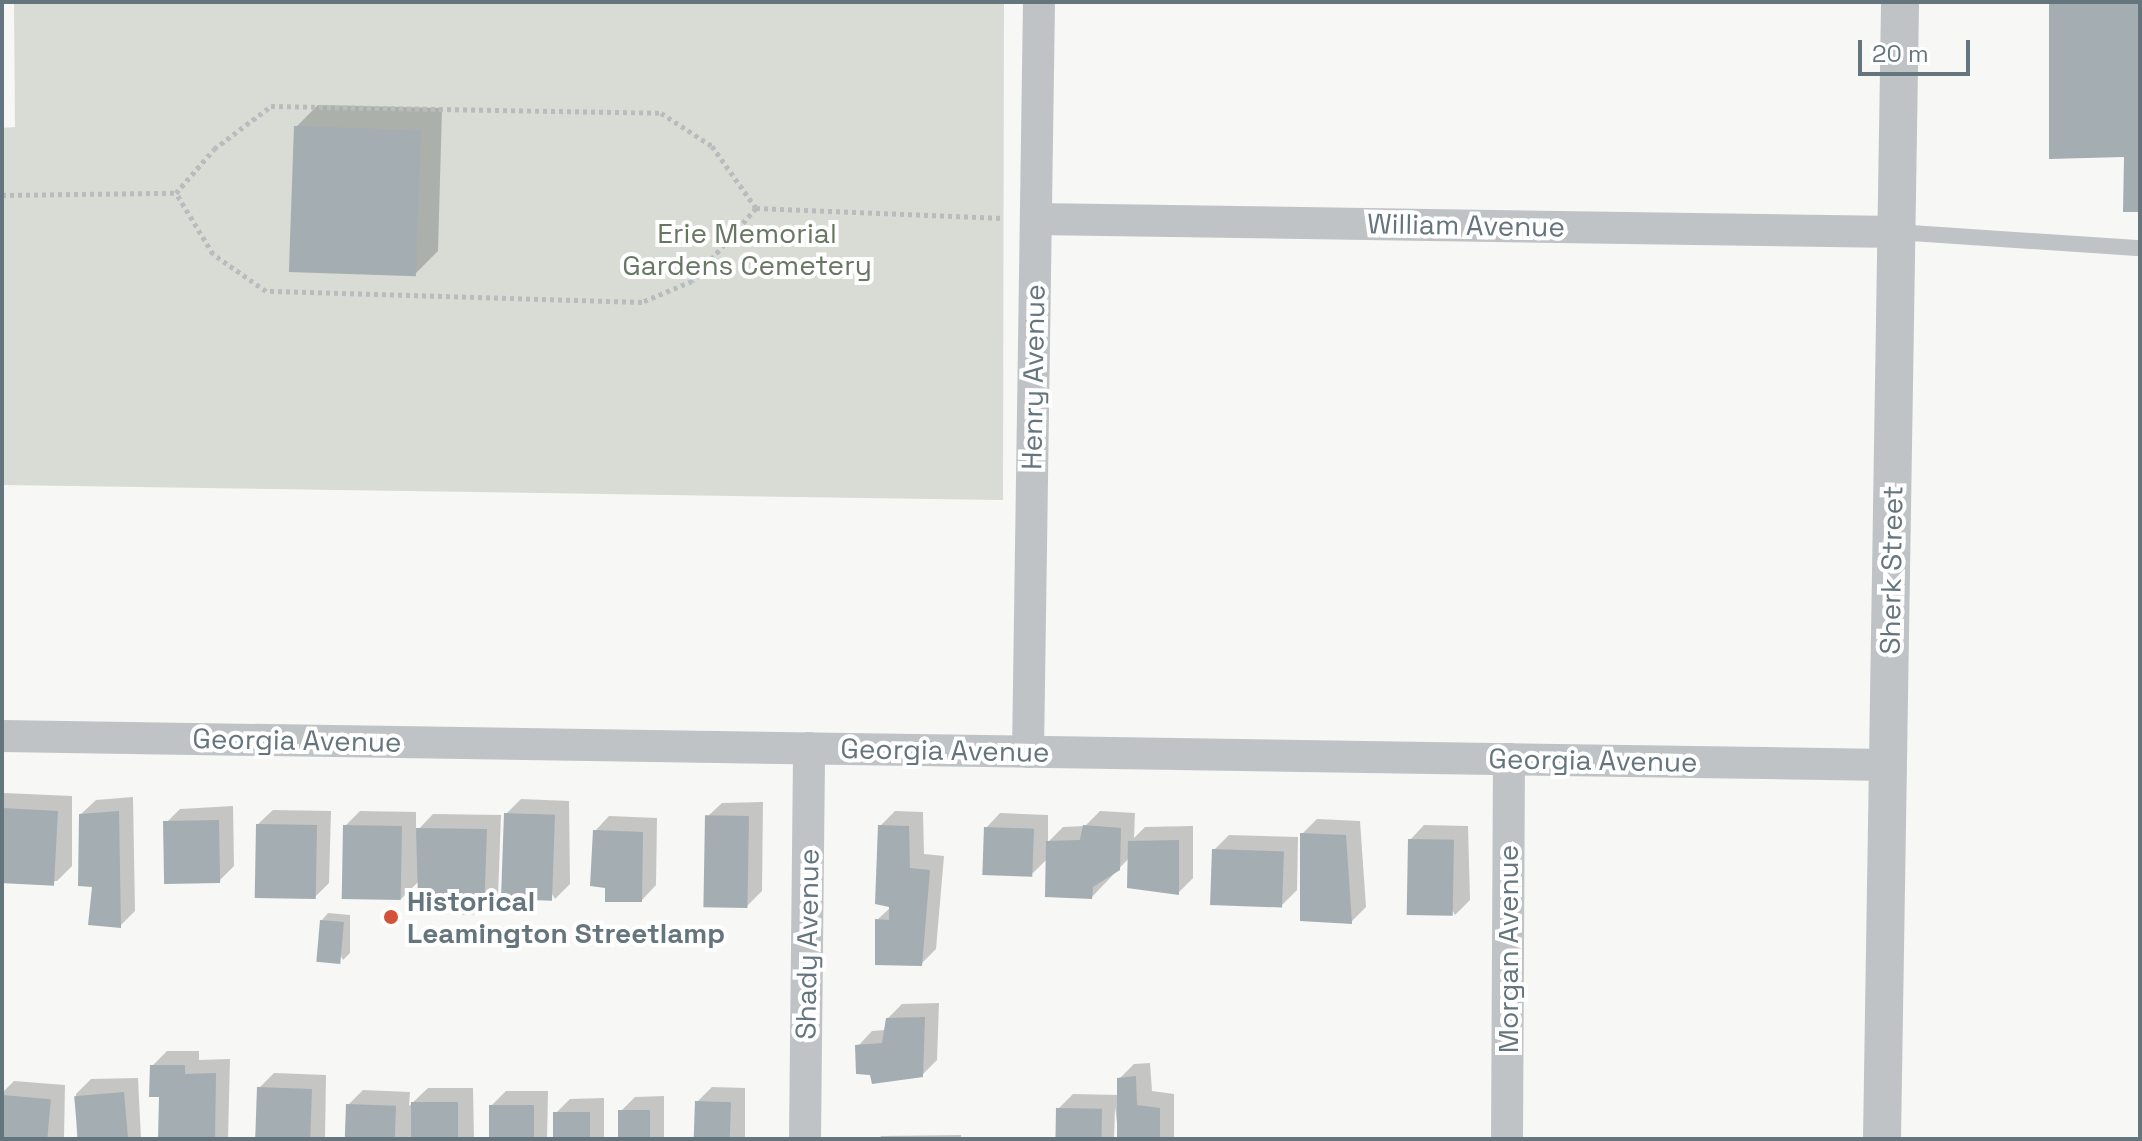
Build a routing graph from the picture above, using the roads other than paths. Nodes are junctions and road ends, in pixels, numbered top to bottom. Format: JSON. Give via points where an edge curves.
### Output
{"nodes":[{"id":1,"x":1039,"y":2,"type":"edge"},
{"id":2,"x":1900,"y":2,"type":"edge"},
{"id":3,"x":1036,"y":219,"type":"junction"},
{"id":4,"x":1896,"y":232,"type":"junction"},
{"id":5,"x":2140,"y":248,"type":"edge"},
{"id":6,"x":2,"y":736,"type":"edge"},
{"id":7,"x":809,"y":748,"type":"junction"},
{"id":8,"x":1028,"y":752,"type":"junction"},
{"id":9,"x":1509,"y":759,"type":"junction"},
{"id":10,"x":1888,"y":765,"type":"junction"},
{"id":11,"x":805,"y":1139,"type":"edge"},
{"id":12,"x":1507,"y":1139,"type":"edge"},
{"id":13,"x":1882,"y":1139,"type":"edge"}],
"edges":[{"from":1,"to":3,"type":"street","name":"Henry Avenue"},
{"from":2,"to":4,"type":"street","name":"Sherk Street"},
{"from":3,"to":4,"type":"street","name":"William Avenue"},
{"from":3,"to":8,"type":"street","name":"Henry Avenue"},
{"from":4,"to":5,"type":"lane"},
{"from":4,"to":10,"type":"street","name":"Sherk Street"},
{"from":6,"to":7,"type":"street","name":"Georgia Avenue"},
{"from":7,"to":8,"type":"street","name":"Georgia Avenue"},
{"from":7,"to":11,"type":"street","name":"Shady Avenue"},
{"from":8,"to":9,"type":"street","name":"Georgia Avenue"},
{"from":9,"to":10,"type":"street","name":"Georgia Avenue"},
{"from":9,"to":12,"type":"street","name":"Morgan Avenue"},
{"from":10,"to":13,"type":"street","name":"Sherk Street"}]}
